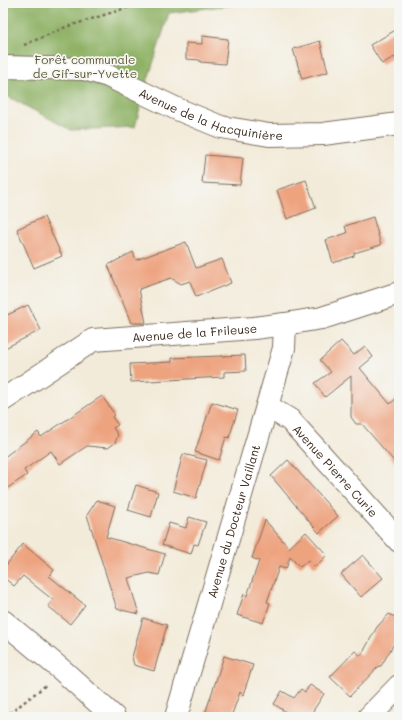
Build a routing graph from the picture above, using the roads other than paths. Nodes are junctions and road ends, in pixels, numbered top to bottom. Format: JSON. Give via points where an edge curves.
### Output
{"nodes":[{"id":1,"x":3,"y":67,"type":"edge"},
{"id":2,"x":399,"y":124,"type":"edge"},
{"id":3,"x":399,"y":293,"type":"edge"},
{"id":4,"x":285,"y":324,"type":"junction"},
{"id":5,"x":3,"y":400,"type":"edge"},
{"id":6,"x":267,"y":406,"type":"junction"},
{"id":7,"x":399,"y":541,"type":"edge"},
{"id":8,"x":3,"y":621,"type":"edge"},
{"id":9,"x":399,"y":686,"type":"edge"},
{"id":10,"x":114,"y":717,"type":"edge"},
{"id":11,"x":176,"y":717,"type":"edge"},
{"id":12,"x":370,"y":717,"type":"edge"}],
"edges":[{"from":1,"to":2,"type":"street","name":"Avenue de la Hacquinière","via":[[84,68],[108,76],[221,127],[269,135],[323,134]]},
{"from":3,"to":4,"type":"street","name":"Avenue de la Frileuse","via":[[322,318]]},
{"from":4,"to":5,"type":"street","name":"Avenue de la Frileuse","via":[[93,340]]},
{"from":4,"to":6,"type":"street","name":"Avenue du Docteur Vaillant","via":[[284,348]]},
{"from":6,"to":7,"type":"street","name":"Avenue Pierre Curie","via":[[290,420]]},
{"from":6,"to":11,"type":"street","name":"Avenue du Docteur Vaillant"},
{"from":8,"to":10,"type":"street","via":[[63,670]]},
{"from":9,"to":12,"type":"street"}]}
